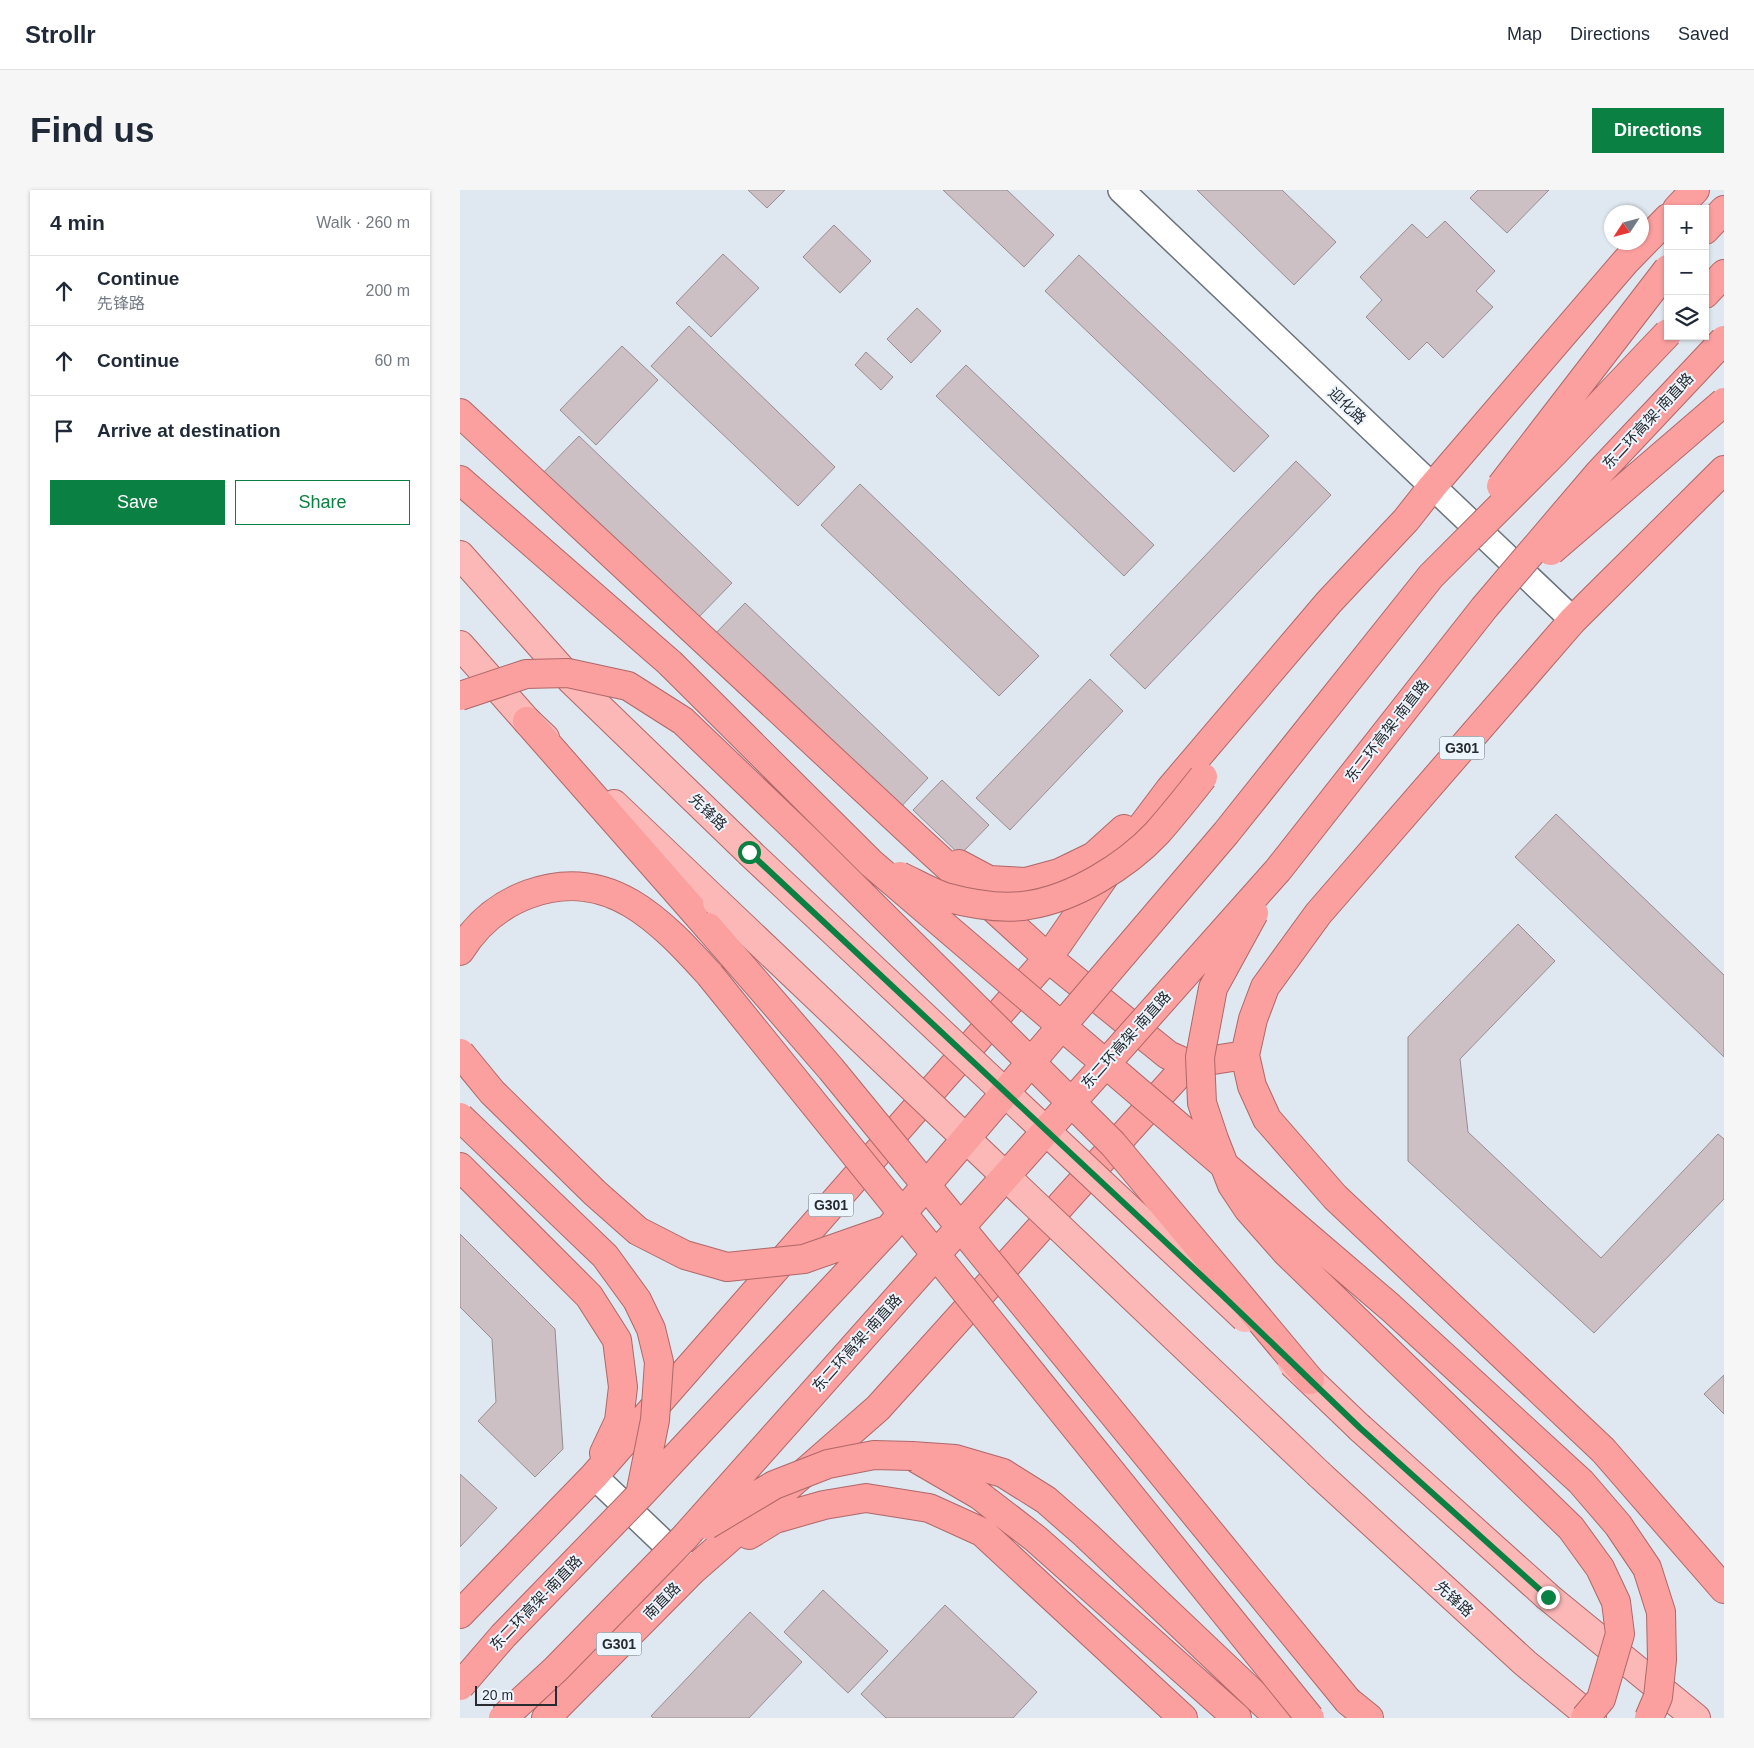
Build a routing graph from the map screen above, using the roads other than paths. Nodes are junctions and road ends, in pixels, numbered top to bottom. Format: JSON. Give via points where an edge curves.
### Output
{"nodes":[{"id":1,"x":1122,"y":190,"type":"edge"},
{"id":2,"x":1695,"y":190,"type":"edge"},
{"id":3,"x":1681,"y":205,"type":"edge"},
{"id":4,"x":1724,"y":210,"type":"edge"},
{"id":5,"x":1664,"y":222,"type":"edge"},
{"id":6,"x":1709,"y":226,"type":"edge"},
{"id":7,"x":1664,"y":274,"type":"edge"},
{"id":8,"x":1724,"y":274,"type":"edge"},
{"id":9,"x":1709,"y":290,"type":"edge"},
{"id":10,"x":1664,"y":337,"type":"edge"},
{"id":11,"x":1724,"y":340,"type":"edge"},
{"id":12,"x":1724,"y":402,"type":"edge"},
{"id":13,"x":460,"y":413,"type":"edge"},
{"id":14,"x":1724,"y":470,"type":"edge"},
{"id":15,"x":460,"y":480,"type":"edge"},
{"id":16,"x":1432,"y":487,"type":"junction"},
{"id":17,"x":1406,"y":520,"type":"junction"},
{"id":18,"x":460,"y":555,"type":"edge"},
{"id":19,"x":1431,"y":576,"type":"junction"},
{"id":20,"x":1484,"y":608,"type":"junction"},
{"id":21,"x":1573,"y":620,"type":"junction"},
{"id":22,"x":460,"y":645,"type":"edge"},
{"id":23,"x":460,"y":696,"type":"edge"},
{"id":24,"x":527,"y":721,"type":"junction"},
{"id":25,"x":1170,"y":788,"type":"junction"},
{"id":26,"x":922,"y":843,"type":"junction"},
{"id":27,"x":871,"y":864,"type":"junction"},
{"id":28,"x":1278,"y":870,"type":"junction"},
{"id":29,"x":460,"y":951,"type":"edge"},
{"id":30,"x":1048,"y":958,"type":"junction"},
{"id":31,"x":460,"y":1052,"type":"edge"},
{"id":32,"x":1245,"y":1055,"type":"junction"},
{"id":33,"x":1188,"y":1064,"type":"junction"},
{"id":34,"x":460,"y":1117,"type":"edge"},
{"id":35,"x":460,"y":1167,"type":"edge"},
{"id":36,"x":888,"y":1230,"type":"junction"},
{"id":37,"x":1310,"y":1380,"type":"junction"},
{"id":38,"x":912,"y":1456,"type":"junction"},
{"id":39,"x":594,"y":1476,"type":"junction"},
{"id":40,"x":640,"y":1495,"type":"junction"},
{"id":41,"x":684,"y":1538,"type":"junction"},
{"id":42,"x":693,"y":1570,"type":"junction"},
{"id":43,"x":1724,"y":1589,"type":"edge"},
{"id":44,"x":460,"y":1614,"type":"edge"},
{"id":45,"x":503,"y":1636,"type":"junction"},
{"id":46,"x":556,"y":1669,"type":"junction"},
{"id":47,"x":460,"y":1671,"type":"edge"},
{"id":48,"x":460,"y":1686,"type":"edge"},
{"id":49,"x":504,"y":1718,"type":"edge"},
{"id":50,"x":522,"y":1718,"type":"edge"},
{"id":51,"x":546,"y":1718,"type":"edge"},
{"id":52,"x":1183,"y":1718,"type":"edge"},
{"id":53,"x":1237,"y":1718,"type":"edge"},
{"id":54,"x":1279,"y":1718,"type":"edge"},
{"id":55,"x":1310,"y":1718,"type":"edge"},
{"id":56,"x":1369,"y":1718,"type":"edge"},
{"id":57,"x":1585,"y":1718,"type":"edge"},
{"id":58,"x":1592,"y":1718,"type":"edge"},
{"id":59,"x":1649,"y":1718,"type":"edge"},
{"id":60,"x":1696,"y":1718,"type":"edge"}],
"edges":[{"from":1,"to":16,"type":"street","name":"迎化路"},
{"from":2,"to":3,"type":"highway"},
{"from":4,"to":6,"type":"highway"},
{"from":5,"to":16,"type":"highway","number":"G301","via":[[1626,261]]},
{"from":7,"to":19,"type":"highway","bridge":true},
{"from":8,"to":9,"type":"highway"},
{"from":10,"to":19,"type":"highway","name":"东二环高架-南直路","bridge":true},
{"from":11,"to":20,"type":"highway","name":"东二环高架-南直路","bridge":true,"via":[[1599,473]]},
{"from":12,"to":20,"type":"highway","bridge":true},
{"from":13,"to":26,"type":"highway"},
{"from":14,"to":21,"type":"highway","number":"G301"},
{"from":15,"to":27,"type":"highway","bridge":true,"via":[[670,663]]},
{"from":16,"to":17,"type":"highway","number":"G301"},
{"from":16,"to":21,"type":"street","name":"迎化路"},
{"from":17,"to":25,"type":"highway","number":"G301","via":[[1329,602]]},
{"from":17,"to":27,"type":"highway","bridge":true,"via":[[1325,633],[1156,834],[1122,864],[1069,893],[1029,905],[1005,907],[944,896]]},
{"from":18,"to":37,"type":"main road","name":"先锋路","bridge":true,"via":[[572,681]]},
{"from":19,"to":36,"type":"highway","name":"东二环高架-南直路","bridge":true,"via":[[1226,834]]},
{"from":20,"to":28,"type":"highway","name":"东二环高架-南直路","bridge":true},
{"from":21,"to":32,"type":"highway","number":"G301","via":[[1318,914],[1264,987],[1252,1019]]},
{"from":22,"to":24,"type":"main road"},
{"from":23,"to":37,"type":"highway","bridge":true,"via":[[526,674],[568,673],[628,686],[683,721],[1113,1144]]},
{"from":24,"to":56,"type":"highway","bridge":true,"via":[[832,1069],[1348,1701]]},
{"from":24,"to":58,"type":"main road","name":"先锋路","bridge":true,"via":[[1320,1475],[1524,1663]]},
{"from":25,"to":26,"type":"highway","via":[[1094,856],[1059,873],[1026,882],[989,880]]},
{"from":25,"to":30,"type":"highway","number":"G301"},
{"from":26,"to":30,"type":"highway"},
{"from":27,"to":59,"type":"highway","bridge":true,"via":[[1390,1307],[1580,1482],[1618,1524],[1647,1568],[1661,1612],[1662,1660],[1658,1697]]},
{"from":28,"to":41,"type":"highway","name":"东二环高架-南直路","bridge":true},
{"from":28,"to":57,"type":"highway","bridge":true,"via":[[1213,988],[1200,1057],[1202,1103],[1214,1139],[1232,1186],[1287,1253],[1571,1528],[1600,1568],[1616,1602],[1620,1634],[1601,1699]]},
{"from":29,"to":55,"type":"highway","bridge":true,"via":[[480,924],[509,903],[543,889],[561,886],[590,887],[614,895],[656,920],[710,976]]},
{"from":30,"to":33,"type":"highway","via":[[1168,1055]]},
{"from":30,"to":39,"type":"highway","number":"G301"},
{"from":31,"to":36,"type":"highway","bridge":true,"via":[[492,1092],[595,1193],[638,1231],[685,1255],[727,1267],[804,1259]]},
{"from":32,"to":33,"type":"highway"},
{"from":32,"to":43,"type":"highway","via":[[1252,1086],[1267,1119],[1296,1154],[1336,1198],[1603,1450]]},
{"from":33,"to":42,"type":"highway","via":[[878,1408]]},
{"from":34,"to":40,"type":"highway","bridge":true,"via":[[605,1256],[637,1300],[651,1329],[659,1362],[655,1420]]},
{"from":35,"to":39,"type":"highway","via":[[589,1296],[617,1340],[623,1387],[618,1421]]},
{"from":36,"to":40,"type":"highway","name":"东二环高架-南直路","bridge":true},
{"from":37,"to":60,"type":"main road","name":"先锋路","bridge":true,"via":[[1548,1597]]},
{"from":38,"to":41,"type":"highway","bridge":true,"via":[[874,1455],[828,1464],[774,1485]]},
{"from":38,"to":53,"type":"highway","via":[[979,1495],[1036,1539]]},
{"from":38,"to":54,"type":"highway","via":[[955,1459],[1003,1473],[1046,1500]]},
{"from":39,"to":42,"type":"street"},
{"from":39,"to":44,"type":"highway","number":"G301"},
{"from":40,"to":45,"type":"highway","name":"东二环高架-南直路","bridge":true},
{"from":41,"to":46,"type":"highway","name":"东二环高架-南直路","bridge":true},
{"from":42,"to":51,"type":"highway","name":"南直路","number":"G301"},
{"from":42,"to":52,"type":"highway","via":[[775,1519],[824,1505],[866,1498],[929,1508],[982,1532]]},
{"from":45,"to":47,"type":"highway","bridge":true},
{"from":45,"to":48,"type":"highway","name":"东二环高架-南直路","bridge":true},
{"from":46,"to":49,"type":"highway","name":"东二环高架-南直路","bridge":true},
{"from":46,"to":50,"type":"highway","bridge":true}]}
